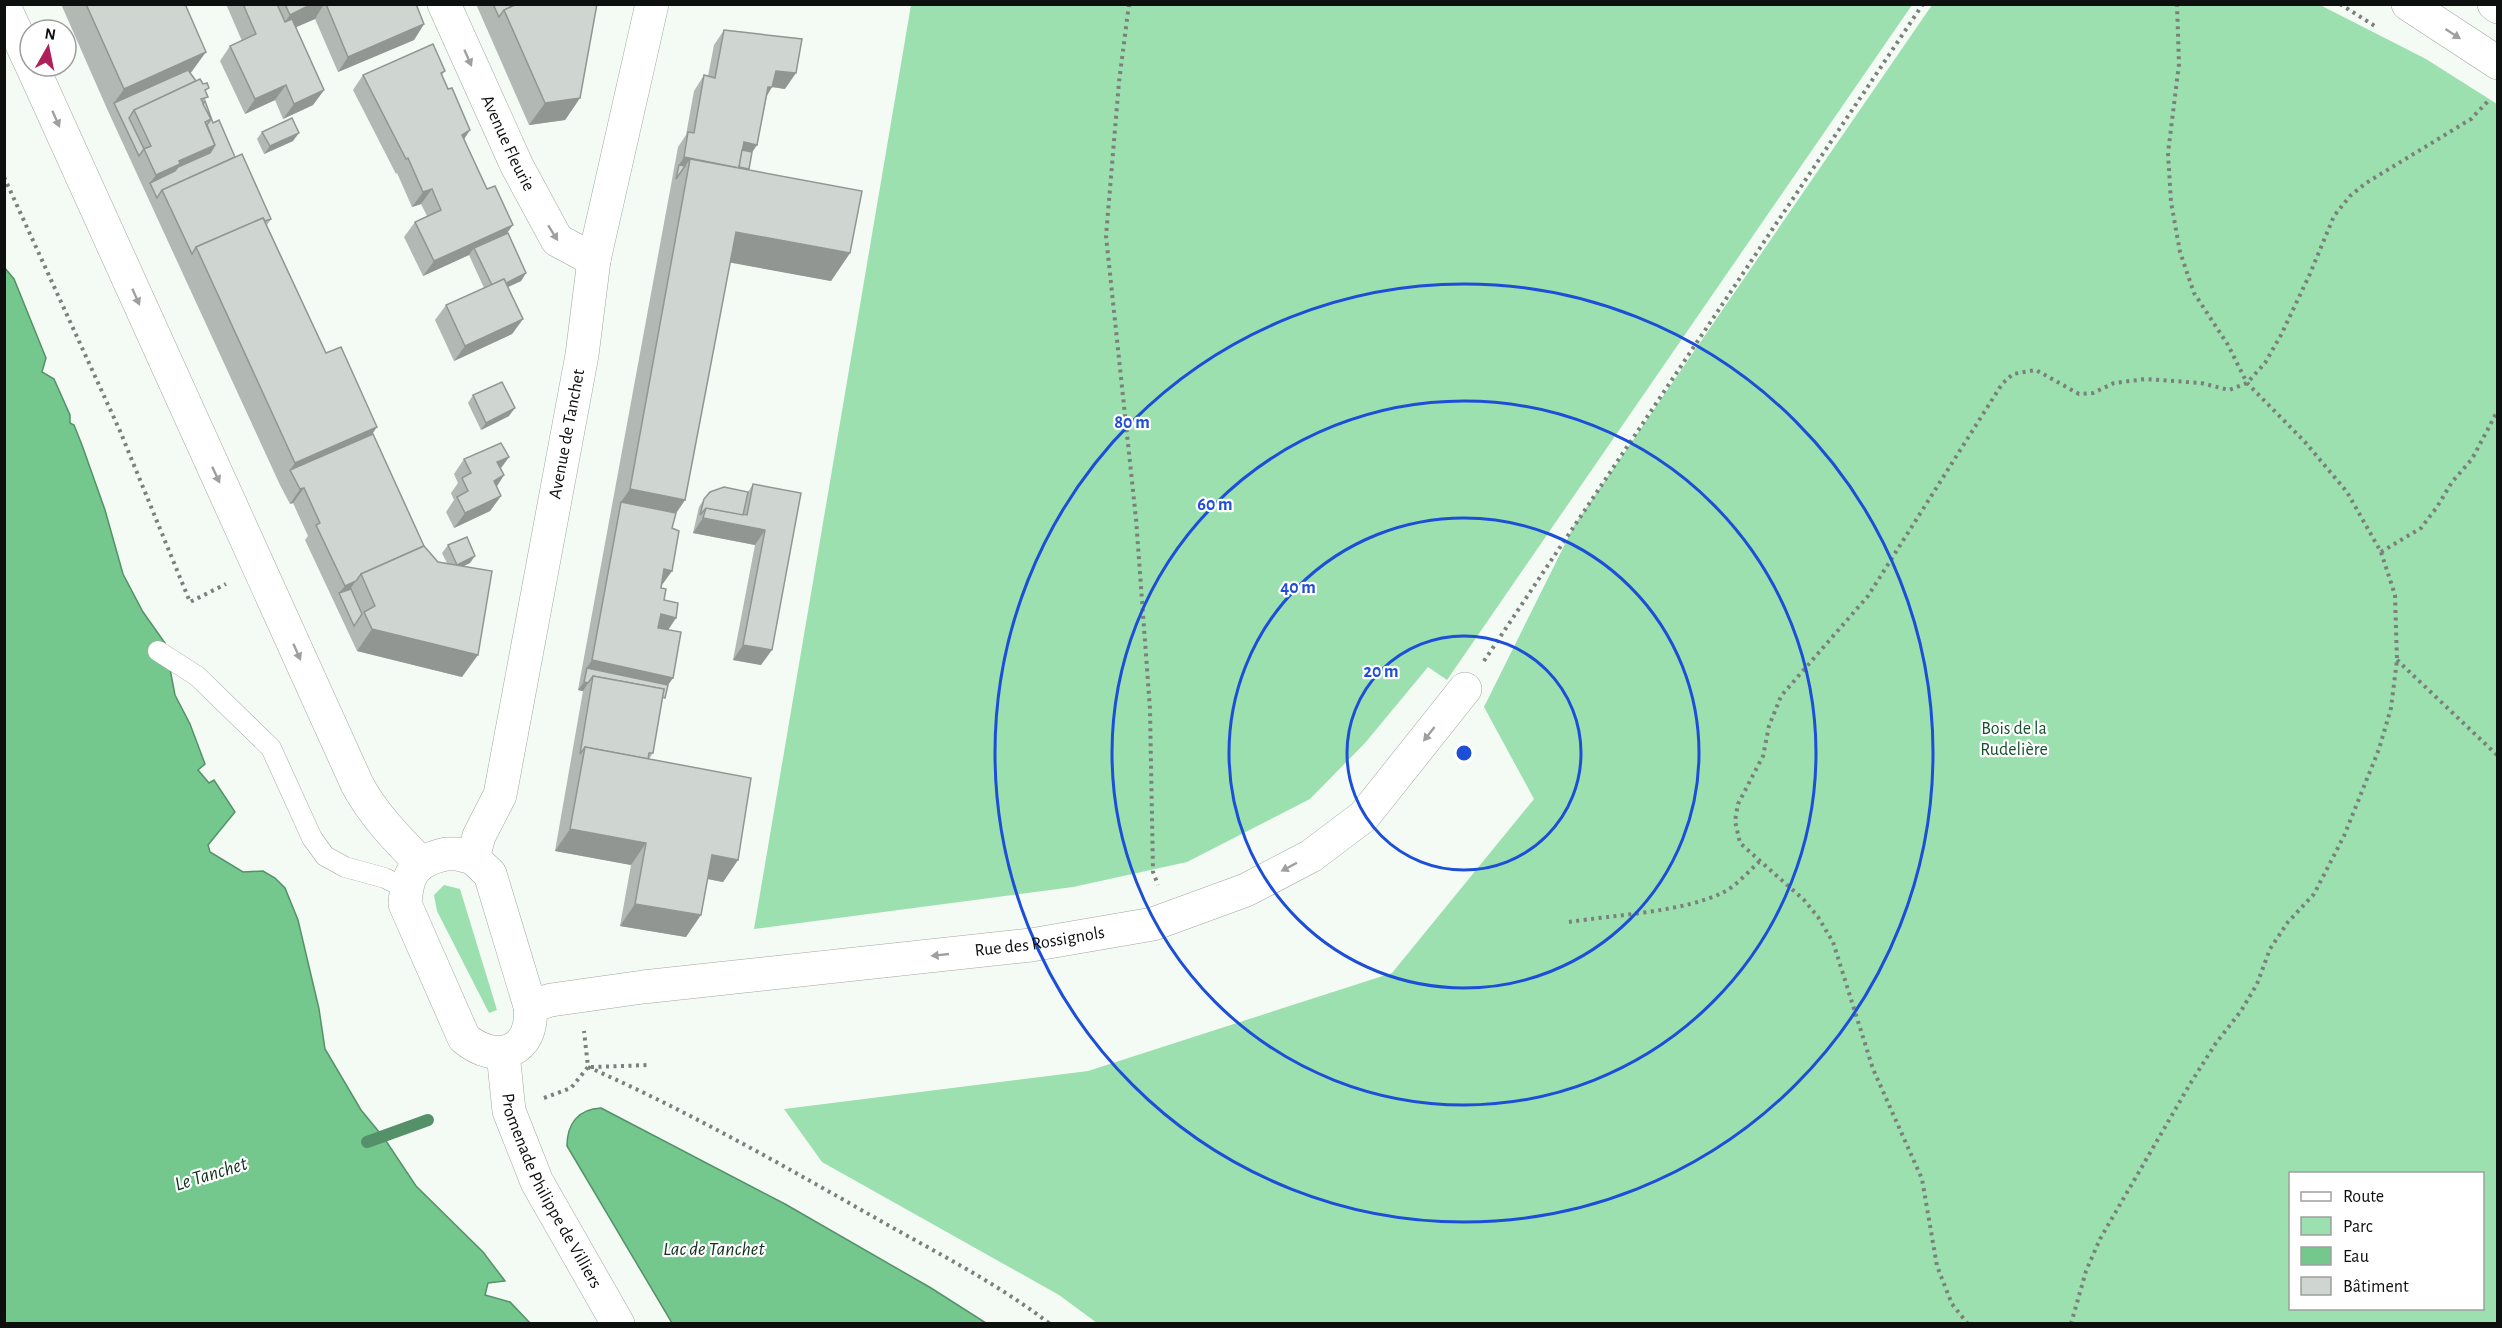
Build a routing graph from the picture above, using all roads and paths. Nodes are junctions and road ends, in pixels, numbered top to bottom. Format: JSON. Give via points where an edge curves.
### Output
{"nodes":[{"id":1,"x":444,"y":4,"type":"edge"},
{"id":2,"x":652,"y":4,"type":"edge"},
{"id":3,"x":1129,"y":4,"type":"edge"},
{"id":4,"x":1923,"y":4,"type":"edge"},
{"id":5,"x":2177,"y":4,"type":"edge"},
{"id":6,"x":2409,"y":4,"type":"edge"},
{"id":7,"x":4,"y":6,"type":"edge"},
{"id":8,"x":18,"y":36,"type":"edge"},
{"id":9,"x":2498,"y":63,"type":"edge"},
{"id":10,"x":37,"y":78,"type":"edge"},
{"id":11,"x":2490,"y":99,"type":"dead end"},
{"id":12,"x":4,"y":177,"type":"edge"},
{"id":13,"x":594,"y":260,"type":"junction"},
{"id":14,"x":2247,"y":383,"type":"junction"},
{"id":15,"x":2498,"y":410,"type":"edge"},
{"id":16,"x":2381,"y":552,"type":"junction"},
{"id":17,"x":227,"y":583,"type":"dead end"},
{"id":18,"x":158,"y":651,"type":"dead end"},
{"id":19,"x":2397,"y":660,"type":"junction"},
{"id":20,"x":1465,"y":689,"type":"joint"},
{"id":21,"x":2498,"y":756,"type":"edge"},
{"id":22,"x":473,"y":858,"type":"junction"},
{"id":23,"x":1759,"y":862,"type":"junction"},
{"id":24,"x":413,"y":876,"type":"junction"},
{"id":25,"x":1170,"y":918,"type":"junction"},
{"id":26,"x":1569,"y":922,"type":"dead end"},
{"id":27,"x":530,"y":1006,"type":"junction"},
{"id":28,"x":583,"y":1025,"type":"dead end"},
{"id":29,"x":503,"y":1053,"type":"junction"},
{"id":30,"x":650,"y":1065,"type":"dead end"},
{"id":31,"x":588,"y":1067,"type":"junction"},
{"id":32,"x":542,"y":1099,"type":"dead end"},
{"id":33,"x":618,"y":1323,"type":"edge"},
{"id":34,"x":1050,"y":1323,"type":"edge"},
{"id":35,"x":1968,"y":1323,"type":"edge"},
{"id":36,"x":2071,"y":1323,"type":"edge"}],
"edges":[{"from":1,"to":13,"type":"street","name":"Avenue Fleurie","one_way":true,"via":[[517,166],[557,240]]},
{"from":2,"to":13,"type":"street","name":"Avenue de Tanchet"},
{"from":3,"to":25,"type":"path","via":[[1106,236],[1136,519],[1150,709],[1153,872]]},
{"from":4,"to":20,"type":"path"},
{"from":5,"to":14,"type":"path","via":[[2179,64],[2168,153],[2180,252],[2194,292]]},
{"from":6,"to":9,"type":"street","one_way":true},
{"from":7,"to":8,"type":"street"},
{"from":10,"to":24,"type":"street","one_way":true,"via":[[357,784],[402,844]]},
{"from":11,"to":14,"type":"path","via":[[2471,118],[2366,183],[2345,203],[2334,216],[2281,335],[2265,363]]},
{"from":12,"to":17,"type":"path","via":[[120,431],[190,602]]},
{"from":13,"to":22,"type":"street","name":"Avenue de Tanchet","via":[[582,355],[508,756],[500,795],[479,836]]},
{"from":14,"to":16,"type":"path","via":[[2347,492]]},
{"from":14,"to":23,"type":"path","via":[[2229,390],[2201,383],[2146,379],[2079,394],[2036,370],[2013,374],[2002,384],[1868,596],[1781,696],[1763,756],[1738,804],[1735,821],[1740,843]]},
{"from":15,"to":16,"type":"path","via":[[2472,459],[2421,528]]},
{"from":16,"to":19,"type":"path","via":[[2395,595]]},
{"from":18,"to":24,"type":"lane","via":[[197,676],[270,748],[324,856],[345,867],[385,878]]},
{"from":19,"to":21,"type":"path"},
{"from":19,"to":36,"type":"path","via":[[2391,708],[2379,749],[2344,836],[2314,894],[2270,949],[2257,984],[2190,1084],[2100,1239]]},
{"from":20,"to":25,"type":"street","name":"Rue des Rossignols","one_way":true,"via":[[1364,816],[1301,861],[1246,890]]},
{"from":22,"to":24,"type":"street","via":[[446,854]]},
{"from":22,"to":27,"type":"street","via":[[489,874]]},
{"from":23,"to":26,"type":"path","via":[[1724,892],[1696,902]]},
{"from":23,"to":35,"type":"path","via":[[1803,900],[1833,942],[1873,1069],[1922,1179],[1937,1266],[1952,1304]]},
{"from":24,"to":29,"type":"street","via":[[405,904],[460,1031],[471,1044]]},
{"from":25,"to":27,"type":"street","name":"Rue des Rossignols","one_way":true,"via":[[1031,945],[702,981]]},
{"from":27,"to":29,"type":"street","via":[[532,1022],[528,1035],[514,1049]]},
{"from":28,"to":31,"type":"path"},
{"from":29,"to":33,"type":"street","name":"Promenade Philippe de Villiers","via":[[509,1111],[537,1182]]},
{"from":30,"to":31,"type":"path"},
{"from":31,"to":32,"type":"path","via":[[571,1088]]},
{"from":31,"to":34,"type":"path","via":[[644,1092],[839,1197],[995,1284]]}]}
